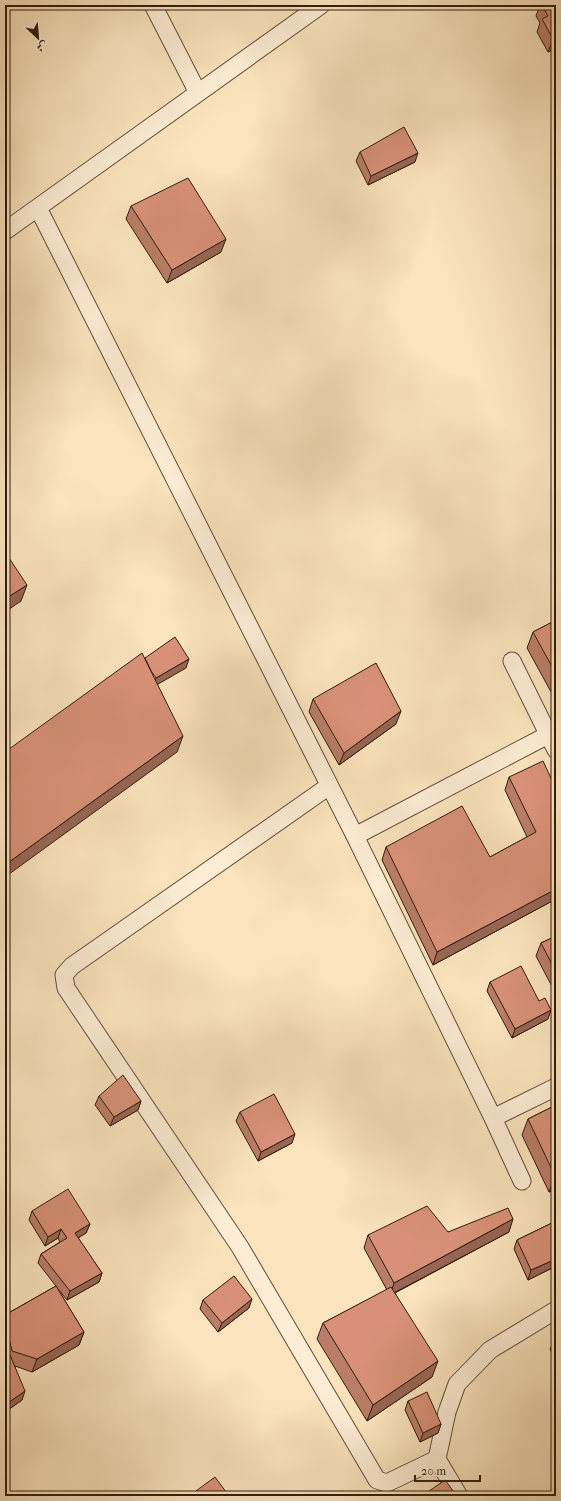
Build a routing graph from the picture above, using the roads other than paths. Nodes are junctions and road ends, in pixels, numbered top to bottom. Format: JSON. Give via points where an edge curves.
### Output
{"nodes":[{"id":1,"x":153,"y":5,"type":"edge"},
{"id":2,"x":321,"y":5,"type":"edge"},
{"id":3,"x":198,"y":93,"type":"junction"},
{"id":4,"x":38,"y":208,"type":"junction"},
{"id":5,"x":5,"y":231,"type":"edge"},
{"id":6,"x":512,"y":661,"type":"dead end"},
{"id":7,"x":548,"y":735,"type":"junction"},
{"id":8,"x":556,"y":750,"type":"edge"},
{"id":9,"x":329,"y":786,"type":"junction"},
{"id":10,"x":355,"y":836,"type":"junction"},
{"id":11,"x":556,"y":1087,"type":"edge"},
{"id":12,"x":493,"y":1118,"type":"junction"},
{"id":13,"x":522,"y":1181,"type":"dead end"},
{"id":14,"x":556,"y":1310,"type":"edge"},
{"id":15,"x":437,"y":1460,"type":"junction"},
{"id":16,"x":458,"y":1496,"type":"edge"}],
"edges":[{"from":1,"to":3,"type":"street"},
{"from":2,"to":3,"type":"street"},
{"from":3,"to":4,"type":"street"},
{"from":4,"to":5,"type":"street"},
{"from":4,"to":9,"type":"street"},
{"from":6,"to":7,"type":"street"},
{"from":7,"to":8,"type":"street"},
{"from":7,"to":10,"type":"street"},
{"from":9,"to":10,"type":"street"},
{"from":9,"to":15,"type":"street","via":[[72,966],[64,975],[66,988],[240,1247],[377,1480],[387,1483]]},
{"from":10,"to":12,"type":"street"},
{"from":11,"to":12,"type":"street"},
{"from":12,"to":13,"type":"street"},
{"from":14,"to":15,"type":"street","via":[[490,1350],[457,1384],[447,1412]]},
{"from":15,"to":16,"type":"street"}]}
